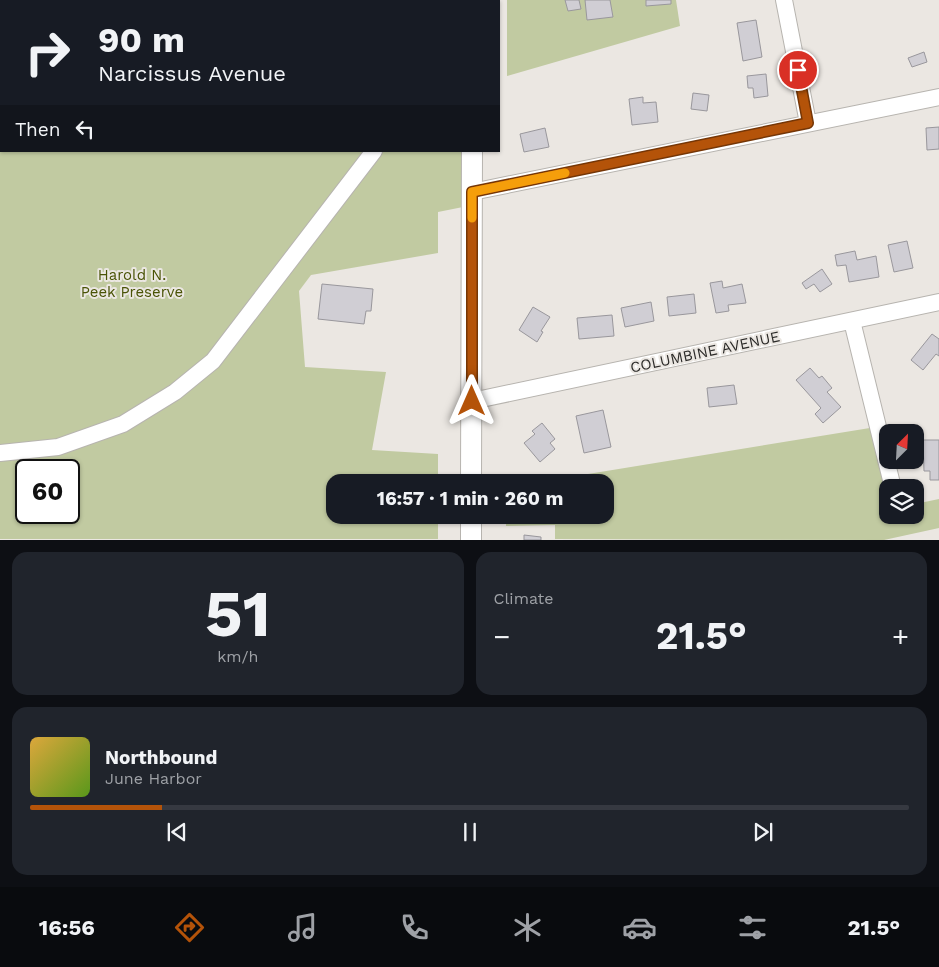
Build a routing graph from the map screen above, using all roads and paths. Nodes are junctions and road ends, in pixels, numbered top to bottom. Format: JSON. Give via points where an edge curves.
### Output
{"nodes":[{"id":1,"x":784,"y":0,"type":"edge"},
{"id":2,"x":939,"y":97,"type":"edge"},
{"id":3,"x":808,"y":123,"type":"junction"},
{"id":4,"x":373,"y":152,"type":"edge"},
{"id":5,"x":472,"y":152,"type":"edge"},
{"id":6,"x":472,"y":192,"type":"junction"},
{"id":7,"x":939,"y":302,"type":"edge"},
{"id":8,"x":852,"y":321,"type":"junction"},
{"id":9,"x":472,"y":401,"type":"junction"},
{"id":10,"x":0,"y":453,"type":"edge"},
{"id":11,"x":471,"y":474,"type":"edge"},
{"id":12,"x":891,"y":479,"type":"edge"},
{"id":13,"x":471,"y":524,"type":"edge"},
{"id":14,"x":471,"y":540,"type":"edge"}],
"edges":[{"from":1,"to":3,"type":"street"},
{"from":2,"to":3,"type":"street"},
{"from":3,"to":6,"type":"street"},
{"from":4,"to":10,"type":"street","via":[[212,360],[175,392],[123,424],[58,447]]},
{"from":5,"to":6,"type":"main road"},
{"from":6,"to":9,"type":"main road"},
{"from":7,"to":8,"type":"street","name":"COLUMBINE AVENUE"},
{"from":8,"to":9,"type":"street","name":"COLUMBINE AVENUE"},
{"from":8,"to":12,"type":"street"},
{"from":9,"to":11,"type":"main road"},
{"from":13,"to":14,"type":"main road"}]}
